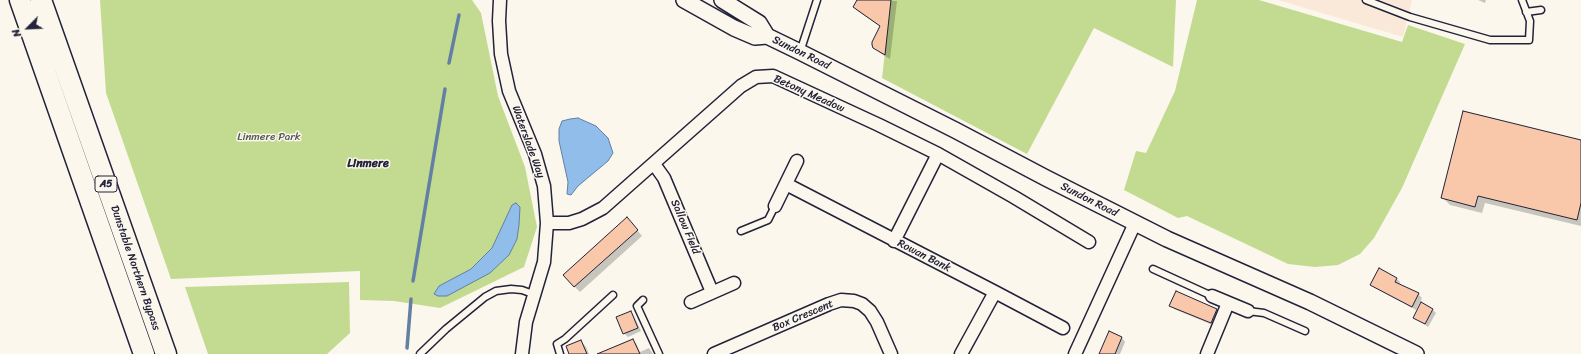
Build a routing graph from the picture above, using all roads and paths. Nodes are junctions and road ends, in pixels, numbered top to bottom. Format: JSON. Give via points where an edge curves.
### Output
{"nodes":[{"id":1,"x":20,"y":0,"type":"edge"},
{"id":2,"x":41,"y":0,"type":"edge"},
{"id":3,"x":500,"y":0,"type":"edge"},
{"id":4,"x":722,"y":0,"type":"edge"},
{"id":5,"x":817,"y":0,"type":"edge"},
{"id":6,"x":1366,"y":0,"type":"edge"},
{"id":7,"x":1522,"y":0,"type":"edge"},
{"id":8,"x":693,"y":2,"type":"edge"},
{"id":9,"x":1540,"y":10,"type":"dead end"},
{"id":10,"x":1526,"y":12,"type":"junction"},
{"id":11,"x":767,"y":36,"type":"junction"},
{"id":12,"x":800,"y":52,"type":"junction"},
{"id":13,"x":938,"y":154,"type":"junction"},
{"id":14,"x":797,"y":161,"type":"dead end"},
{"id":15,"x":654,"y":164,"type":"junction"},
{"id":16,"x":786,"y":184,"type":"junction"},
{"id":17,"x":775,"y":206,"type":"joint"},
{"id":18,"x":547,"y":223,"type":"junction"},
{"id":19,"x":1135,"y":223,"type":"junction"},
{"id":20,"x":741,"y":231,"type":"dead end"},
{"id":21,"x":894,"y":241,"type":"junction"},
{"id":22,"x":1089,"y":242,"type":"dead end"},
{"id":23,"x":1154,"y":270,"type":"dead end"},
{"id":24,"x":734,"y":283,"type":"dead end"},
{"id":25,"x":712,"y":292,"type":"junction"},
{"id":26,"x":995,"y":292,"type":"junction"},
{"id":27,"x":534,"y":294,"type":"junction"},
{"id":28,"x":613,"y":295,"type":"dead end"},
{"id":29,"x":1212,"y":296,"type":"joint"},
{"id":30,"x":642,"y":300,"type":"dead end"},
{"id":31,"x":691,"y":302,"type":"dead end"},
{"id":32,"x":1228,"y":303,"type":"junction"},
{"id":33,"x":1248,"y":311,"type":"joint"},
{"id":34,"x":1063,"y":328,"type":"dead end"},
{"id":35,"x":1305,"y":331,"type":"dead end"},
{"id":36,"x":737,"y":350,"type":"edge"},
{"id":37,"x":144,"y":354,"type":"edge"},
{"id":38,"x":166,"y":354,"type":"edge"},
{"id":39,"x":420,"y":354,"type":"edge"},
{"id":40,"x":522,"y":354,"type":"edge"},
{"id":41,"x":560,"y":354,"type":"edge"},
{"id":42,"x":659,"y":354,"type":"edge"},
{"id":43,"x":714,"y":354,"type":"edge"},
{"id":44,"x":891,"y":354,"type":"edge"},
{"id":45,"x":961,"y":354,"type":"edge"},
{"id":46,"x":1075,"y":354,"type":"edge"},
{"id":47,"x":1207,"y":354,"type":"edge"},
{"id":48,"x":1416,"y":354,"type":"edge"}],
"edges":[{"from":1,"to":37,"type":"highway","name":"Dunstable Northern Bypass","number":"A5"},
{"from":2,"to":38,"type":"highway","name":"Dunstable Northern Bypass","number":"A5"},
{"from":3,"to":18,"type":"street","name":"Waterslade Way","via":[[502,61],[509,91],[544,186]]},
{"from":4,"to":11,"type":"street","name":"Sundon Road","via":[[759,23]]},
{"from":5,"to":12,"type":"lane"},
{"from":6,"to":10,"type":"lane","via":[[1410,17],[1490,40],[1529,40],[1530,21]]},
{"from":7,"to":10,"type":"lane"},
{"from":8,"to":11,"type":"street","name":"Sundon Road","via":[[741,31],[755,37]]},
{"from":9,"to":10,"type":"lane"},
{"from":11,"to":12,"type":"street","name":"Sundon Road"},
{"from":12,"to":19,"type":"street","name":"Sundon Road"},
{"from":13,"to":15,"type":"street","name":"Betony Meadow","via":[[773,76],[756,77],[741,86]]},
{"from":13,"to":21,"type":"street"},
{"from":13,"to":22,"type":"street","name":"Betony Meadow"},
{"from":14,"to":16,"type":"street"},
{"from":15,"to":18,"type":"street","name":"Betony Meadow","via":[[592,215],[569,223]]},
{"from":15,"to":25,"type":"street","name":"Sallow Field","via":[[664,178]]},
{"from":16,"to":17,"type":"street"},
{"from":16,"to":21,"type":"street","name":"Rowan Bank"},
{"from":17,"to":20,"type":"lane","via":[[768,220]]},
{"from":18,"to":27,"type":"street","name":"Waterslade Way","via":[[544,262]]},
{"from":19,"to":46,"type":"street"},
{"from":19,"to":48,"type":"street","name":"Sundon Road","via":[[1310,302]]},
{"from":21,"to":26,"type":"street","name":"Rowan Bank"},
{"from":23,"to":29,"type":"lane"},
{"from":24,"to":25,"type":"street"},
{"from":25,"to":31,"type":"street"},
{"from":26,"to":34,"type":"street","name":"Rowan Bank"},
{"from":26,"to":45,"type":"street"},
{"from":27,"to":39,"type":"lane","via":[[511,289],[496,291],[446,329]]},
{"from":27,"to":40,"type":"street","name":"Waterslade Way","via":[[526,322]]},
{"from":28,"to":41,"type":"lane","via":[[565,339],[556,344]]},
{"from":29,"to":32,"type":"street"},
{"from":30,"to":42,"type":"lane","via":[[637,306]]},
{"from":32,"to":33,"type":"street"},
{"from":32,"to":47,"type":"street"},
{"from":33,"to":35,"type":"lane","via":[[1264,313]]},
{"from":36,"to":43,"type":"street","name":"Box Crescent"},
{"from":36,"to":44,"type":"street","name":"Box Crescent","via":[[841,300],[862,304],[870,311]]}]}
